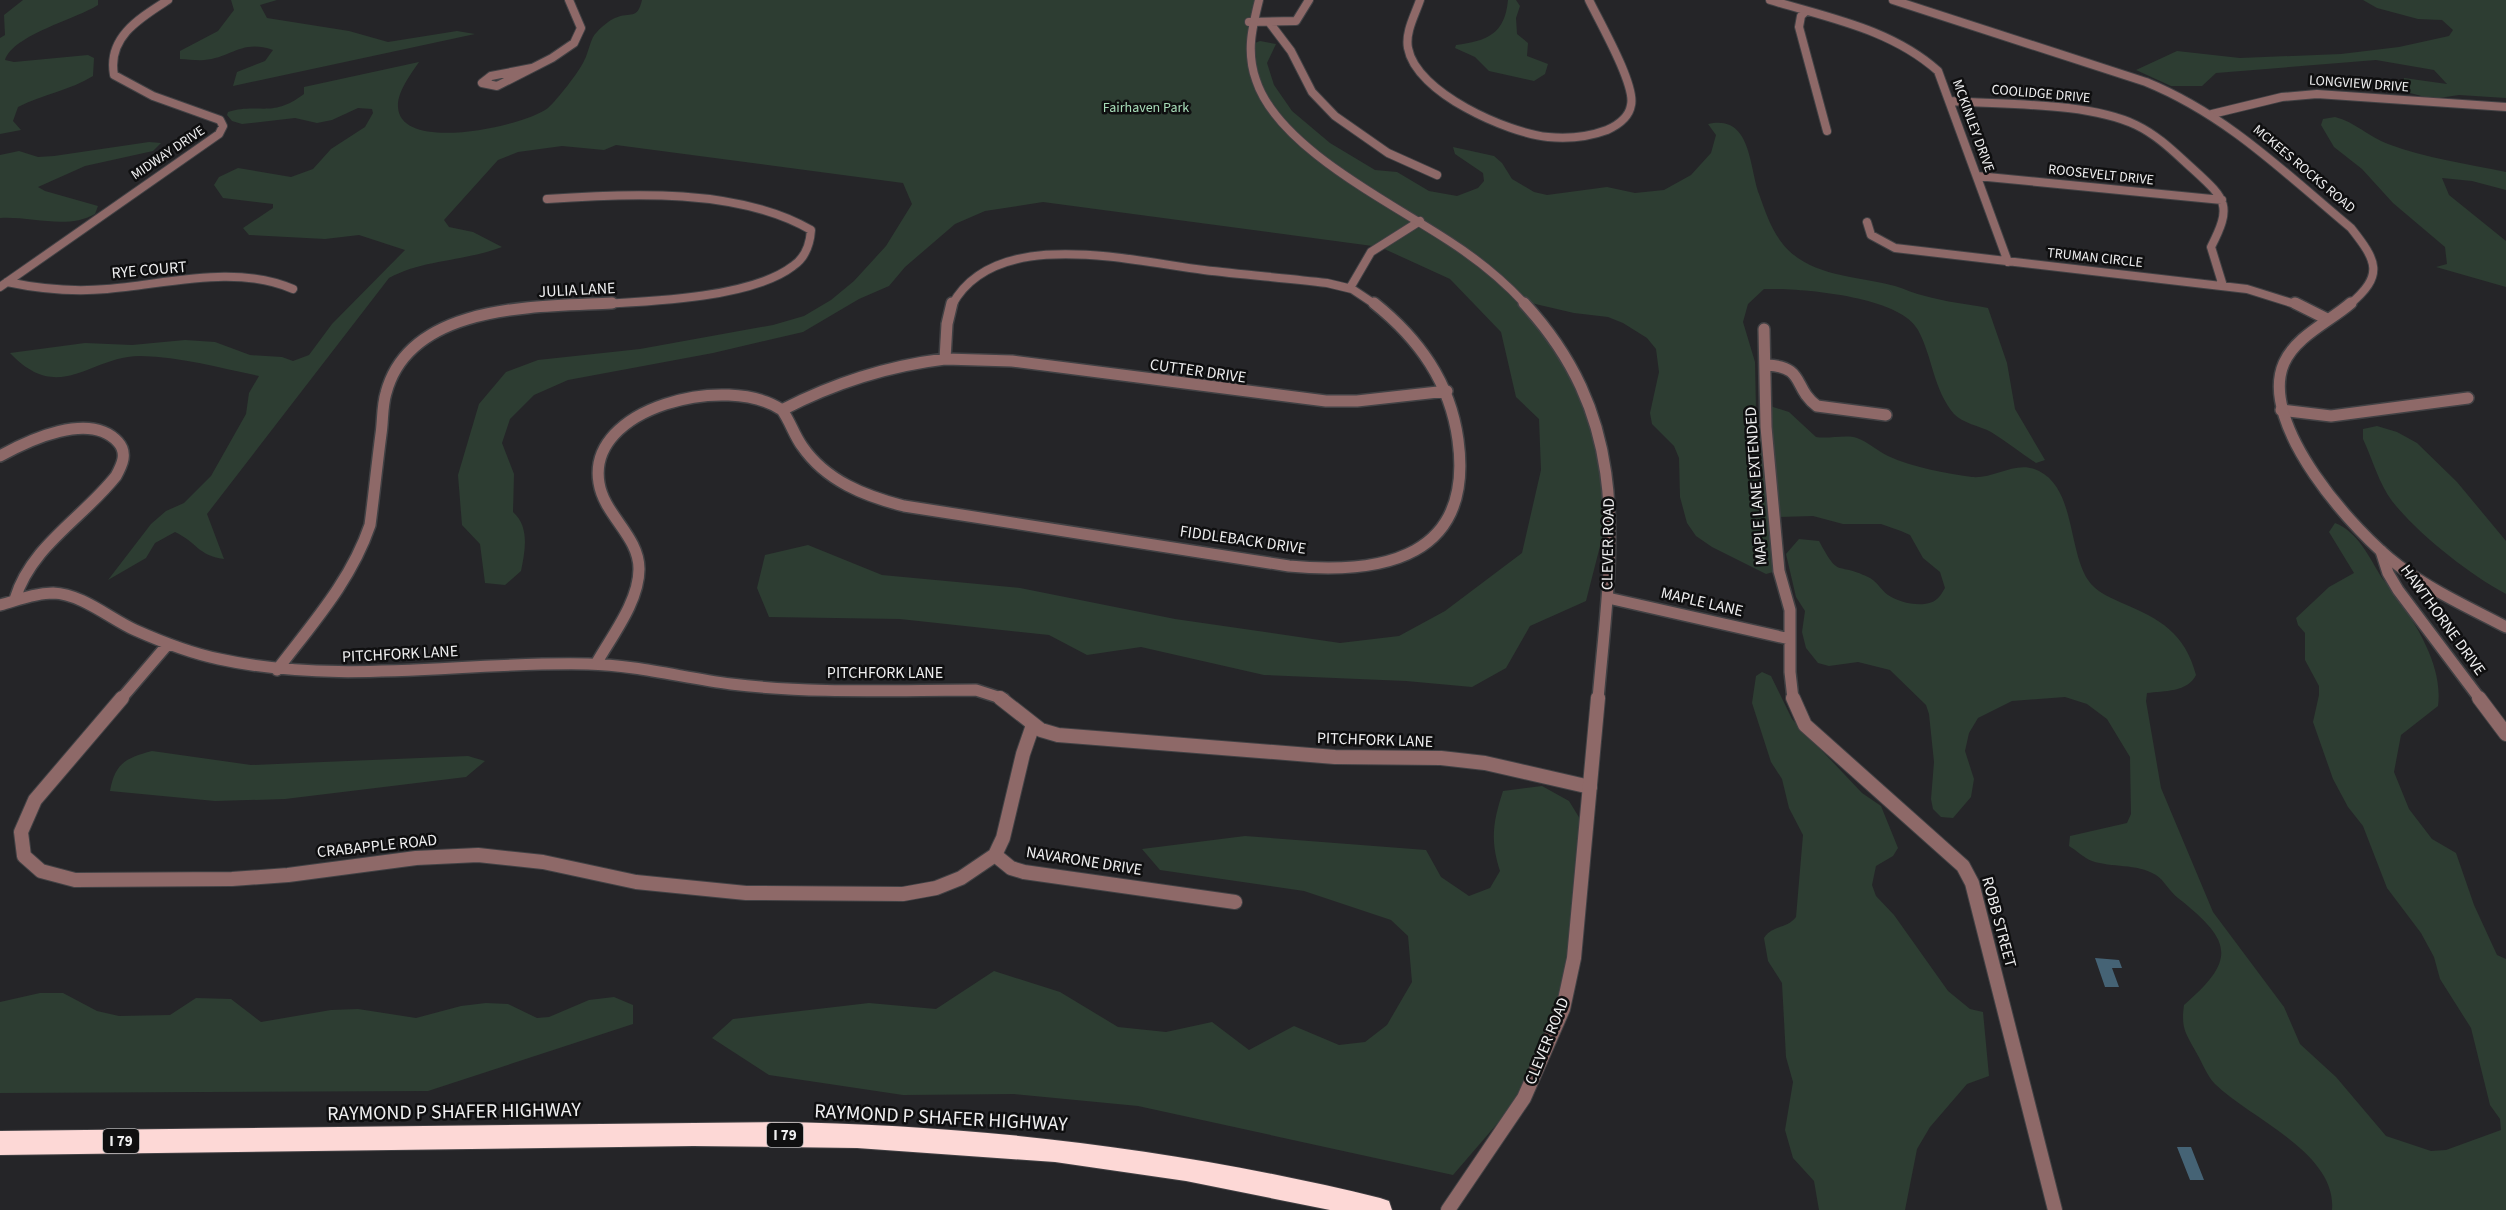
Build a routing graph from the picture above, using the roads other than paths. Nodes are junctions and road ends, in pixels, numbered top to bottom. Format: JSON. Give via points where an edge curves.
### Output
{"nodes":[{"id":1,"x":168,"y":0,"type":"edge"},
{"id":2,"x":569,"y":0,"type":"edge"},
{"id":3,"x":1259,"y":0,"type":"edge"},
{"id":4,"x":1309,"y":0,"type":"edge"},
{"id":5,"x":1420,"y":0,"type":"edge"},
{"id":6,"x":1589,"y":0,"type":"edge"},
{"id":7,"x":1770,"y":0,"type":"edge"},
{"id":8,"x":1893,"y":0,"type":"edge"},
{"id":9,"x":1806,"y":11,"type":"junction"},
{"id":10,"x":1249,"y":22,"type":"junction"},
{"id":11,"x":1269,"y":22,"type":"junction"},
{"id":12,"x":532,"y":68,"type":"junction"},
{"id":13,"x":1951,"y":101,"type":"junction"},
{"id":14,"x":2506,"y":107,"type":"edge"},
{"id":15,"x":2212,"y":114,"type":"junction"},
{"id":16,"x":1827,"y":131,"type":"dead end"},
{"id":17,"x":1437,"y":176,"type":"dead end"},
{"id":18,"x":1977,"y":176,"type":"junction"},
{"id":19,"x":547,"y":199,"type":"dead end"},
{"id":20,"x":2222,"y":200,"type":"junction"},
{"id":21,"x":1420,"y":221,"type":"junction"},
{"id":22,"x":1867,"y":222,"type":"dead end"},
{"id":23,"x":2008,"y":262,"type":"junction"},
{"id":24,"x":3,"y":285,"type":"edge"},
{"id":25,"x":2223,"y":286,"type":"junction"},
{"id":26,"x":1350,"y":288,"type":"junction"},
{"id":27,"x":293,"y":289,"type":"dead end"},
{"id":28,"x":2327,"y":319,"type":"junction"},
{"id":29,"x":1764,"y":329,"type":"dead end"},
{"id":30,"x":945,"y":359,"type":"junction"},
{"id":31,"x":1767,"y":365,"type":"junction"},
{"id":32,"x":1447,"y":391,"type":"junction"},
{"id":33,"x":2468,"y":398,"type":"dead end"},
{"id":34,"x":782,"y":410,"type":"junction"},
{"id":35,"x":2281,"y":410,"type":"junction"},
{"id":36,"x":1886,"y":415,"type":"dead end"},
{"id":37,"x":0,"y":456,"type":"edge"},
{"id":38,"x":2381,"y":551,"type":"junction"},
{"id":39,"x":1608,"y":598,"type":"junction"},
{"id":40,"x":15,"y":599,"type":"junction"},
{"id":41,"x":0,"y":605,"type":"edge"},
{"id":42,"x":2506,"y":627,"type":"edge"},
{"id":43,"x":1790,"y":639,"type":"junction"},
{"id":44,"x":168,"y":644,"type":"junction"},
{"id":45,"x":596,"y":664,"type":"junction"},
{"id":46,"x":278,"y":670,"type":"junction"},
{"id":47,"x":1033,"y":725,"type":"junction"},
{"id":48,"x":2506,"y":734,"type":"edge"},
{"id":49,"x":1590,"y":787,"type":"junction"},
{"id":50,"x":995,"y":855,"type":"junction"},
{"id":51,"x":1235,"y":902,"type":"dead end"},
{"id":52,"x":0,"y":1143,"type":"edge"},
{"id":53,"x":1380,"y":1210,"type":"edge"},
{"id":54,"x":1448,"y":1210,"type":"edge"},
{"id":55,"x":2055,"y":1210,"type":"edge"}],
"edges":[{"from":1,"to":24,"type":"street","name":"MIDWAY DRIVE","via":[[139,19],[114,48],[110,55],[114,75],[153,96],[220,120],[223,126],[219,134]]},
{"from":2,"to":12,"type":"street","via":[[581,28],[580,35],[565,51]]},
{"from":3,"to":10,"type":"street","name":"CLEVER ROAD"},
{"from":4,"to":11,"type":"street","via":[[1296,21]]},
{"from":5,"to":6,"type":"street","via":[[1408,49],[1422,76],[1498,123],[1523,133],[1560,138],[1599,133],[1615,126],[1631,108],[1630,89]]},
{"from":7,"to":9,"type":"street","name":"MCKINLEY DRIVE"},
{"from":8,"to":15,"type":"street","name":"MCKEES ROCKS ROAD","via":[[2129,77]]},
{"from":9,"to":13,"type":"street","name":"MCKINLEY DRIVE","via":[[1883,36],[1921,55],[1938,71]]},
{"from":9,"to":16,"type":"street","via":[[1799,27]]},
{"from":10,"to":11,"type":"street"},
{"from":10,"to":21,"type":"street","name":"CLEVER ROAD","via":[[1250,73],[1259,93],[1284,125],[1335,168]]},
{"from":11,"to":17,"type":"street","via":[[1324,106],[1420,172]]},
{"from":12,"to":12,"type":"street","via":[[491,76],[482,83],[497,86]]},
{"from":13,"to":18,"type":"street","name":"MCKINLEY DRIVE"},
{"from":13,"to":20,"type":"street","name":"COOLIDGE DRIVE","via":[[2078,110],[2117,118],[2154,135],[2209,182]]},
{"from":14,"to":15,"type":"street","name":"LONGVIEW DRIVE","via":[[2318,94],[2282,97]]},
{"from":15,"to":28,"type":"street","name":"MCKEES ROCKS ROAD","via":[[2334,213],[2367,250],[2374,263],[2371,284]]},
{"from":18,"to":20,"type":"street","name":"ROOSEVELT DRIVE"},
{"from":18,"to":23,"type":"street","name":"MCKINLEY DRIVE"},
{"from":19,"to":46,"type":"street","name":"JULIA LANE","via":[[622,195],[694,199],[759,209],[802,222],[811,230],[810,240],[793,267],[759,283],[617,303],[500,309],[455,322],[418,344],[393,374],[386,392],[366,540],[344,578]]},
{"from":20,"to":25,"type":"street","via":[[2224,221],[2211,247]]},
{"from":21,"to":26,"type":"street","via":[[1371,252]]},
{"from":21,"to":39,"type":"street","name":"CLEVER ROAD","via":[[1507,286],[1566,358],[1586,399],[1607,472],[1611,507]]},
{"from":22,"to":23,"type":"street","name":"TRUMAN CIRCLE","via":[[1871,235],[1895,248]]},
{"from":23,"to":25,"type":"street","name":"TRUMAN CIRCLE"},
{"from":24,"to":27,"type":"street","name":"RYE COURT","via":[[73,290],[270,279]]},
{"from":25,"to":28,"type":"street","name":"TRUMAN CIRCLE","via":[[2272,295]]},
{"from":26,"to":30,"type":"street","name":"FIDDLEBACK DRIVE","via":[[1087,256],[1039,254],[990,268],[961,289],[948,317]]},
{"from":26,"to":32,"type":"street","name":"FIDDLEBACK DRIVE","via":[[1398,321],[1417,340]]},
{"from":28,"to":35,"type":"street","name":"MCKEES ROCKS ROAD","via":[[2286,357],[2279,377]]},
{"from":29,"to":31,"type":"street","name":"MAPLE LANE EXTENDED"},
{"from":30,"to":32,"type":"street","name":"CUTTER DRIVE","via":[[1012,361],[1326,401]]},
{"from":30,"to":34,"type":"street","via":[[875,371],[835,384]]},
{"from":31,"to":36,"type":"street","via":[[1795,370],[1809,400],[1817,406]]},
{"from":31,"to":43,"type":"street","name":"MAPLE LANE EXTENDED","via":[[1766,427],[1779,571],[1791,614]]},
{"from":32,"to":34,"type":"street","name":"FIDDLEBACK DRIVE","via":[[1461,478],[1460,498],[1452,517],[1433,538],[1411,553],[1380,564],[1348,569],[1278,563],[886,502],[856,491],[820,467],[805,451]]},
{"from":33,"to":35,"type":"street","via":[[2331,416]]},
{"from":34,"to":45,"type":"street","via":[[734,394],[692,396],[633,420],[609,443],[597,470],[598,482],[639,566],[634,590]]},
{"from":35,"to":38,"type":"street","name":"MCKEES ROCKS ROAD","via":[[2287,428],[2322,481],[2356,526]]},
{"from":37,"to":40,"type":"street","via":[[32,440],[69,429],[106,433],[118,441],[123,452],[122,465],[110,483],[33,560],[20,579]]},
{"from":38,"to":42,"type":"street","name":"MCKEES ROCKS ROAD","via":[[2426,583]]},
{"from":38,"to":48,"type":"street","name":"HAWTHORNE DRIVE","via":[[2398,590]]},
{"from":39,"to":43,"type":"street","name":"MAPLE LANE"},
{"from":39,"to":49,"type":"street","name":"CLEVER ROAD"},
{"from":40,"to":41,"type":"street","name":"PITCHFORK LANE"},
{"from":40,"to":44,"type":"street","name":"PITCHFORK LANE","via":[[57,593],[76,598]]},
{"from":43,"to":55,"type":"street","name":"ROBB STREET","via":[[1790,694],[1805,725],[1963,866],[1972,883]]},
{"from":44,"to":46,"type":"street","name":"PITCHFORK LANE"},
{"from":44,"to":50,"type":"street","name":"CRABAPPLE ROAD","via":[[35,800],[24,818],[22,855],[32,868],[50,877],[75,880],[232,879],[416,858],[478,855],[543,862],[636,882],[746,893],[903,894],[953,881],[980,868]]},
{"from":45,"to":46,"type":"street","name":"PITCHFORK LANE","via":[[546,663],[350,674]]},
{"from":45,"to":47,"type":"street","name":"PITCHFORK LANE","via":[[798,690],[976,690],[1004,699]]},
{"from":47,"to":49,"type":"street","name":"PITCHFORK LANE","via":[[1058,735],[1081,737],[1335,757],[1441,758],[1485,763]]},
{"from":47,"to":50,"type":"street"},
{"from":49,"to":54,"type":"street","name":"CLEVER ROAD","via":[[1574,958],[1563,1009],[1524,1098]]},
{"from":50,"to":51,"type":"street","name":"NAVARONE DRIVE","via":[[1011,868],[1024,872]]},
{"from":52,"to":53,"type":"highway","name":"RAYMOND P SHAFER HIGHWAY","number":"I 79","via":[[858,1136],[1079,1152],[1324,1196]]}]}
